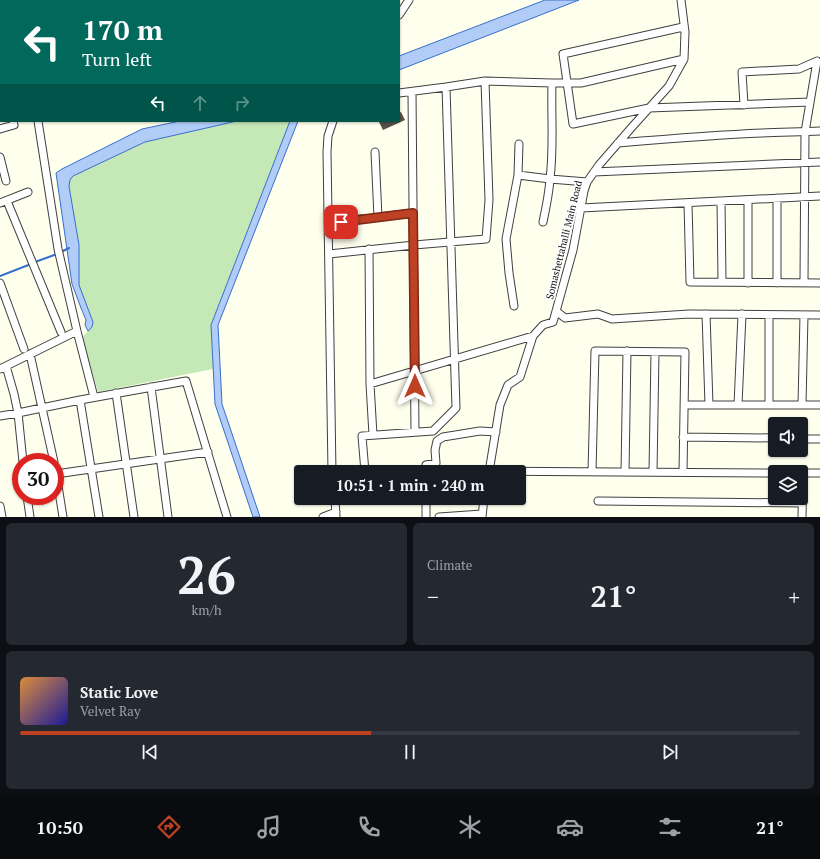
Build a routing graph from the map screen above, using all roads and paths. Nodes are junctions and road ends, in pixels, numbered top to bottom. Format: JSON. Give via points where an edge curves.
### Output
{"nodes":[{"id":1,"x":409,"y":0,"type":"edge"},
{"id":2,"x":681,"y":0,"type":"edge"},
{"id":3,"x":400,"y":14,"type":"edge"},
{"id":4,"x":683,"y":27,"type":"dead end"},
{"id":5,"x":684,"y":59,"type":"junction"},
{"id":6,"x":818,"y":62,"type":"edge"},
{"id":7,"x":485,"y":81,"type":"junction"},
{"id":8,"x":552,"y":83,"type":"junction"},
{"id":9,"x":446,"y":87,"type":"junction"},
{"id":10,"x":412,"y":92,"type":"junction"},
{"id":11,"x":400,"y":93,"type":"edge"},
{"id":12,"x":810,"y":102,"type":"junction"},
{"id":13,"x":744,"y":105,"type":"junction"},
{"id":14,"x":649,"y":108,"type":"junction"},
{"id":15,"x":13,"y":122,"type":"edge"},
{"id":16,"x":38,"y":122,"type":"edge"},
{"id":17,"x":333,"y":122,"type":"edge"},
{"id":18,"x":0,"y":129,"type":"edge"},
{"id":19,"x":820,"y":131,"type":"edge"},
{"id":20,"x":805,"y":132,"type":"junction"},
{"id":21,"x":618,"y":142,"type":"junction"},
{"id":22,"x":519,"y":144,"type":"dead end"},
{"id":23,"x":375,"y":152,"type":"dead end"},
{"id":24,"x":0,"y":157,"type":"edge"},
{"id":25,"x":820,"y":162,"type":"edge"},
{"id":26,"x":804,"y":163,"type":"junction"},
{"id":27,"x":594,"y":172,"type":"junction"},
{"id":28,"x":518,"y":175,"type":"junction"},
{"id":29,"x":550,"y":179,"type":"junction"},
{"id":30,"x":6,"y":181,"type":"dead end"},
{"id":31,"x":587,"y":182,"type":"junction"},
{"id":32,"x":28,"y":192,"type":"dead end"},
{"id":33,"x":820,"y":196,"type":"edge"},
{"id":34,"x":805,"y":197,"type":"junction"},
{"id":35,"x":777,"y":198,"type":"junction"},
{"id":36,"x":748,"y":200,"type":"junction"},
{"id":37,"x":721,"y":201,"type":"junction"},
{"id":38,"x":3,"y":202,"type":"edge"},
{"id":39,"x":688,"y":203,"type":"junction"},
{"id":40,"x":581,"y":208,"type":"junction"},
{"id":41,"x":413,"y":213,"type":"junction"},
{"id":42,"x":378,"y":218,"type":"junction"},
{"id":43,"x":543,"y":222,"type":"dead end"},
{"id":44,"x":328,"y":223,"type":"junction"},
{"id":45,"x":452,"y":242,"type":"junction"},
{"id":46,"x":414,"y":244,"type":"junction"},
{"id":47,"x":369,"y":250,"type":"junction"},
{"id":48,"x":329,"y":254,"type":"junction"},
{"id":49,"x":722,"y":282,"type":"junction"},
{"id":50,"x":0,"y":283,"type":"edge"},
{"id":51,"x":748,"y":283,"type":"junction"},
{"id":52,"x":777,"y":283,"type":"junction"},
{"id":53,"x":804,"y":283,"type":"junction"},
{"id":54,"x":820,"y":283,"type":"edge"},
{"id":55,"x":514,"y":306,"type":"dead end"},
{"id":56,"x":556,"y":311,"type":"junction"},
{"id":57,"x":706,"y":314,"type":"junction"},
{"id":58,"x":742,"y":314,"type":"junction"},
{"id":59,"x":769,"y":315,"type":"junction"},
{"id":60,"x":804,"y":315,"type":"junction"},
{"id":61,"x":820,"y":315,"type":"edge"},
{"id":62,"x":77,"y":331,"type":"junction"},
{"id":63,"x":61,"y":332,"type":"dead end"},
{"id":64,"x":533,"y":336,"type":"junction"},
{"id":65,"x":627,"y":351,"type":"junction"},
{"id":66,"x":27,"y":352,"type":"junction"},
{"id":67,"x":654,"y":352,"type":"junction"},
{"id":68,"x":455,"y":359,"type":"junction"},
{"id":69,"x":3,"y":368,"type":"edge"},
{"id":70,"x":415,"y":371,"type":"junction"},
{"id":71,"x":370,"y":384,"type":"junction"},
{"id":72,"x":151,"y":387,"type":"junction"},
{"id":73,"x":116,"y":393,"type":"junction"},
{"id":74,"x":94,"y":397,"type":"junction"},
{"id":75,"x":80,"y":400,"type":"junction"},
{"id":76,"x":684,"y":405,"type":"junction"},
{"id":77,"x":709,"y":405,"type":"junction"},
{"id":78,"x":738,"y":405,"type":"junction"},
{"id":79,"x":769,"y":405,"type":"junction"},
{"id":80,"x":802,"y":405,"type":"junction"},
{"id":81,"x":820,"y":405,"type":"edge"},
{"id":82,"x":42,"y":408,"type":"junction"},
{"id":83,"x":18,"y":413,"type":"junction"},
{"id":84,"x":0,"y":416,"type":"edge"},
{"id":85,"x":415,"y":432,"type":"junction"},
{"id":86,"x":496,"y":432,"type":"junction"},
{"id":87,"x":373,"y":435,"type":"junction"},
{"id":88,"x":683,"y":437,"type":"junction"},
{"id":89,"x":768,"y":438,"type":"edge"},
{"id":90,"x":808,"y":439,"type":"edge"},
{"id":91,"x":820,"y":439,"type":"edge"},
{"id":92,"x":208,"y":452,"type":"junction"},
{"id":93,"x":22,"y":453,"type":"edge"},
{"id":94,"x":52,"y":453,"type":"edge"},
{"id":95,"x":160,"y":459,"type":"junction"},
{"id":96,"x":126,"y":464,"type":"junction"},
{"id":97,"x":332,"y":465,"type":"edge"},
{"id":98,"x":364,"y":465,"type":"edge"},
{"id":99,"x":426,"y":465,"type":"edge"},
{"id":100,"x":490,"y":465,"type":"edge"},
{"id":101,"x":91,"y":469,"type":"junction"},
{"id":102,"x":64,"y":471,"type":"edge"},
{"id":103,"x":526,"y":472,"type":"edge"},
{"id":104,"x":592,"y":472,"type":"junction"},
{"id":105,"x":625,"y":472,"type":"junction"},
{"id":106,"x":653,"y":472,"type":"junction"},
{"id":107,"x":683,"y":472,"type":"junction"},
{"id":108,"x":768,"y":473,"type":"edge"},
{"id":109,"x":808,"y":473,"type":"edge"},
{"id":110,"x":820,"y":473,"type":"edge"},
{"id":111,"x":598,"y":501,"type":"dead end"},
{"id":112,"x":768,"y":502,"type":"edge"},
{"id":113,"x":28,"y":505,"type":"edge"},
{"id":114,"x":60,"y":505,"type":"edge"},
{"id":115,"x":426,"y":505,"type":"edge"},
{"id":116,"x":483,"y":505,"type":"edge"},
{"id":117,"x":802,"y":505,"type":"edge"},
{"id":118,"x":0,"y":506,"type":"edge"},
{"id":119,"x":336,"y":514,"type":"edge"},
{"id":120,"x":482,"y":515,"type":"edge"},
{"id":121,"x":2,"y":517,"type":"edge"},
{"id":122,"x":30,"y":517,"type":"edge"},
{"id":123,"x":62,"y":517,"type":"edge"},
{"id":124,"x":99,"y":517,"type":"edge"},
{"id":125,"x":134,"y":517,"type":"edge"},
{"id":126,"x":168,"y":517,"type":"edge"},
{"id":127,"x":227,"y":517,"type":"edge"},
{"id":128,"x":322,"y":517,"type":"edge"},
{"id":129,"x":426,"y":517,"type":"edge"},
{"id":130,"x":439,"y":517,"type":"edge"},
{"id":131,"x":802,"y":517,"type":"edge"}],
"edges":[{"from":1,"to":3,"type":"street"},
{"from":2,"to":5,"type":"street","name":"Somashettahalli Main Road","via":[[685,32]]},
{"from":4,"to":14,"type":"street","via":[[563,54],[573,124]]},
{"from":5,"to":8,"type":"street","via":[[582,83]]},
{"from":5,"to":14,"type":"street","name":"Somashettahalli Main Road","via":[[669,86]]},
{"from":6,"to":12,"type":"street"},
{"from":6,"to":13,"type":"street","via":[[799,69],[742,72]]},
{"from":7,"to":8,"type":"street"},
{"from":7,"to":9,"type":"street"},
{"from":7,"to":45,"type":"street","via":[[489,200],[486,239]]},
{"from":8,"to":29,"type":"street"},
{"from":9,"to":10,"type":"street"},
{"from":9,"to":45,"type":"street"},
{"from":10,"to":11,"type":"street"},
{"from":10,"to":41,"type":"street"},
{"from":12,"to":13,"type":"street"},
{"from":12,"to":20,"type":"street"},
{"from":13,"to":14,"type":"street"},
{"from":14,"to":21,"type":"street","name":"Somashettahalli Main Road"},
{"from":15,"to":18,"type":"street","via":[[14,125]]},
{"from":16,"to":62,"type":"street","via":[[58,249]]},
{"from":17,"to":44,"type":"street","via":[[327,144]]},
{"from":19,"to":20,"type":"street"},
{"from":20,"to":21,"type":"street","via":[[767,132]]},
{"from":20,"to":26,"type":"street"},
{"from":21,"to":27,"type":"street","name":"Somashettahalli Main Road"},
{"from":22,"to":28,"type":"street"},
{"from":23,"to":42,"type":"street"},
{"from":24,"to":30,"type":"street"},
{"from":25,"to":26,"type":"street"},
{"from":26,"to":27,"type":"street"},
{"from":26,"to":34,"type":"street"},
{"from":27,"to":31,"type":"street","name":"Somashettahalli Main Road"},
{"from":28,"to":29,"type":"street"},
{"from":28,"to":55,"type":"street","via":[[506,238]]},
{"from":29,"to":31,"type":"street"},
{"from":29,"to":43,"type":"street"},
{"from":31,"to":40,"type":"street","name":"Somashettahalli Main Road"},
{"from":32,"to":38,"type":"street"},
{"from":33,"to":34,"type":"street"},
{"from":34,"to":35,"type":"street"},
{"from":34,"to":53,"type":"street"},
{"from":35,"to":36,"type":"street"},
{"from":35,"to":52,"type":"street"},
{"from":36,"to":37,"type":"street"},
{"from":36,"to":51,"type":"street"},
{"from":37,"to":39,"type":"street"},
{"from":37,"to":49,"type":"street"},
{"from":38,"to":63,"type":"street"},
{"from":39,"to":40,"type":"street"},
{"from":39,"to":49,"type":"street","via":[[690,282]]},
{"from":40,"to":56,"type":"street","name":"Somashettahalli Main Road","via":[[573,250]]},
{"from":41,"to":42,"type":"street"},
{"from":41,"to":46,"type":"street"},
{"from":42,"to":44,"type":"street"},
{"from":44,"to":48,"type":"street"},
{"from":45,"to":46,"type":"street"},
{"from":45,"to":68,"type":"street"},
{"from":46,"to":47,"type":"street"},
{"from":46,"to":70,"type":"street"},
{"from":47,"to":48,"type":"street"},
{"from":47,"to":71,"type":"street"},
{"from":48,"to":97,"type":"street"},
{"from":49,"to":51,"type":"street"},
{"from":50,"to":66,"type":"street"},
{"from":51,"to":52,"type":"street"},
{"from":52,"to":53,"type":"street"},
{"from":53,"to":54,"type":"street"},
{"from":56,"to":57,"type":"street","via":[[565,318],[598,314],[612,319]]},
{"from":56,"to":64,"type":"street","name":"Somashettahalli Main Road","via":[[553,322],[543,325]]},
{"from":57,"to":58,"type":"street"},
{"from":57,"to":77,"type":"street"},
{"from":58,"to":59,"type":"street"},
{"from":58,"to":78,"type":"street"},
{"from":59,"to":60,"type":"street"},
{"from":59,"to":79,"type":"street"},
{"from":60,"to":61,"type":"street"},
{"from":60,"to":80,"type":"street"},
{"from":62,"to":66,"type":"street"},
{"from":62,"to":74,"type":"street"},
{"from":64,"to":68,"type":"street"},
{"from":64,"to":86,"type":"street","via":[[520,377],[508,385],[500,405]]},
{"from":65,"to":67,"type":"street"},
{"from":65,"to":104,"type":"street","via":[[594,351]]},
{"from":65,"to":105,"type":"street"},
{"from":66,"to":69,"type":"street"},
{"from":66,"to":82,"type":"street"},
{"from":67,"to":76,"type":"street","via":[[685,352]]},
{"from":67,"to":106,"type":"street"},
{"from":68,"to":70,"type":"street"},
{"from":68,"to":85,"type":"street","via":[[456,408],[433,431]]},
{"from":69,"to":83,"type":"street","via":[[14,394]]},
{"from":70,"to":71,"type":"street"},
{"from":70,"to":85,"type":"street"},
{"from":71,"to":87,"type":"street"},
{"from":72,"to":73,"type":"street"},
{"from":72,"to":92,"type":"street","via":[[186,381]]},
{"from":72,"to":95,"type":"street"},
{"from":73,"to":74,"type":"street"},
{"from":73,"to":96,"type":"street"},
{"from":74,"to":75,"type":"street"},
{"from":75,"to":82,"type":"street"},
{"from":75,"to":101,"type":"street"},
{"from":76,"to":77,"type":"street"},
{"from":76,"to":88,"type":"street"},
{"from":77,"to":78,"type":"street"},
{"from":78,"to":79,"type":"street"},
{"from":79,"to":80,"type":"street"},
{"from":80,"to":81,"type":"street"},
{"from":82,"to":83,"type":"street"},
{"from":82,"to":94,"type":"street"},
{"from":83,"to":84,"type":"street"},
{"from":83,"to":93,"type":"street"},
{"from":85,"to":87,"type":"street"},
{"from":86,"to":99,"type":"street","via":[[480,431],[443,437],[437,441],[436,463]]},
{"from":86,"to":100,"type":"street"},
{"from":87,"to":98,"type":"street","via":[[362,436]]},
{"from":88,"to":89,"type":"street"},
{"from":88,"to":107,"type":"street"},
{"from":90,"to":91,"type":"street"},
{"from":92,"to":95,"type":"street"},
{"from":92,"to":127,"type":"street"},
{"from":95,"to":96,"type":"street"},
{"from":95,"to":126,"type":"street"},
{"from":96,"to":101,"type":"street"},
{"from":96,"to":125,"type":"street"},
{"from":101,"to":102,"type":"street"},
{"from":101,"to":124,"type":"street"},
{"from":103,"to":104,"type":"street"},
{"from":104,"to":105,"type":"street"},
{"from":105,"to":106,"type":"street"},
{"from":106,"to":107,"type":"street"},
{"from":107,"to":108,"type":"street"},
{"from":109,"to":110,"type":"street"},
{"from":111,"to":112,"type":"street"},
{"from":113,"to":122,"type":"street"},
{"from":114,"to":123,"type":"street"},
{"from":115,"to":129,"type":"street"},
{"from":116,"to":120,"type":"street"},
{"from":117,"to":131,"type":"street"},
{"from":118,"to":121,"type":"street"},
{"from":119,"to":128,"type":"street"},
{"from":120,"to":130,"type":"street"}]}
